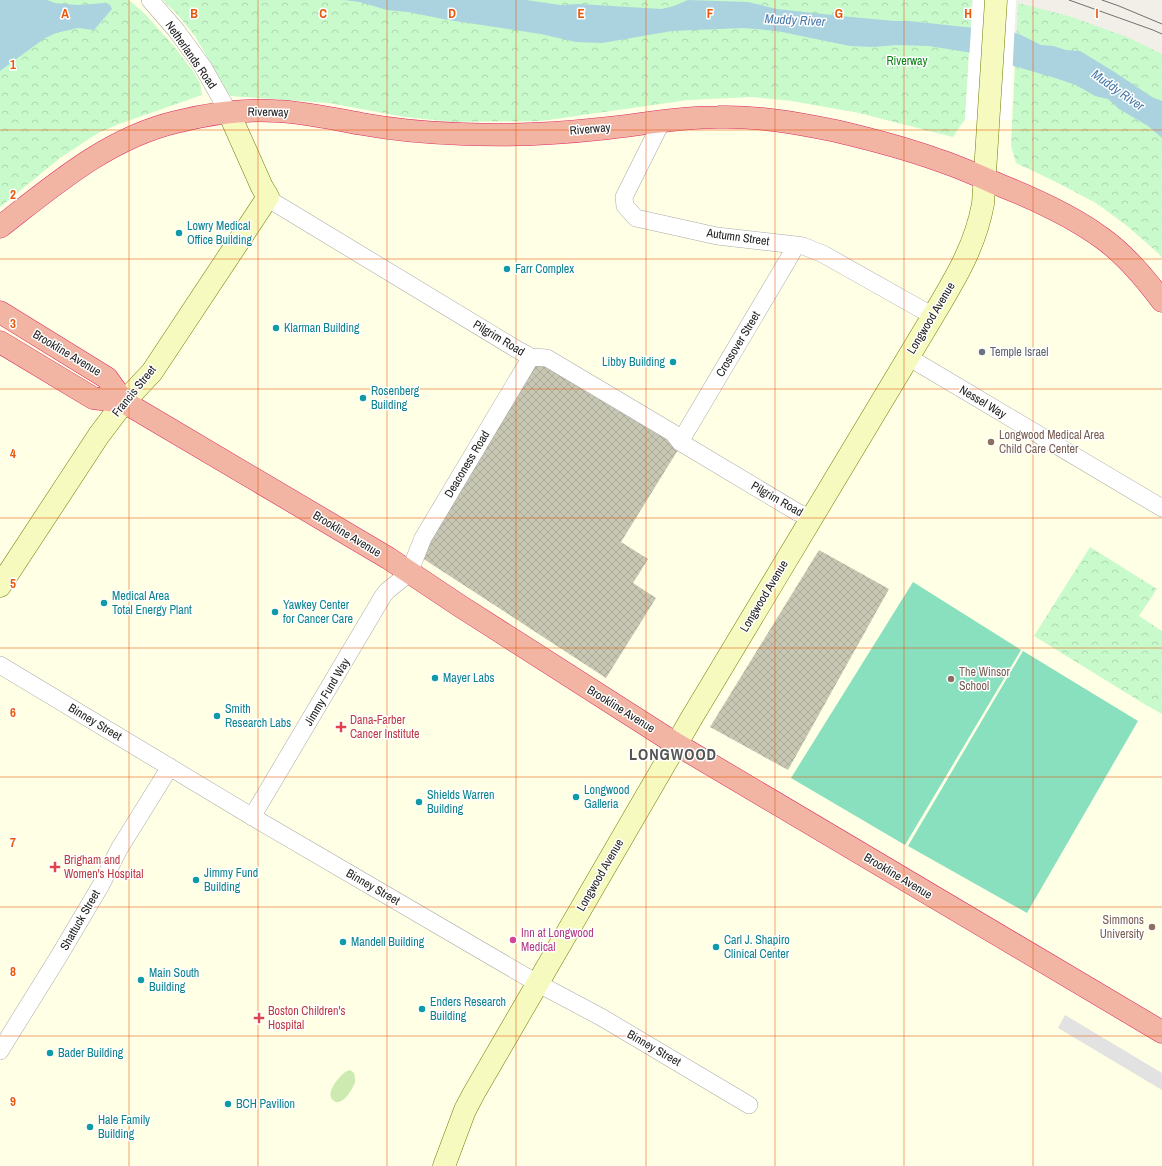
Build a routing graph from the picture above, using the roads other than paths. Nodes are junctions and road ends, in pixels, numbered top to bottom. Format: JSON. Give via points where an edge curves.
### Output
{"nodes":[{"id":1,"x":150,"y":0,"type":"edge"},
{"id":2,"x":996,"y":0,"type":"edge"},
{"id":3,"x":229,"y":112,"type":"junction"},
{"id":4,"x":662,"y":121,"type":"junction"},
{"id":5,"x":984,"y":178,"type":"junction"},
{"id":6,"x":268,"y":196,"type":"junction"},
{"id":7,"x":0,"y":227,"type":"edge"},
{"id":8,"x":796,"y":245,"type":"junction"},
{"id":9,"x":1162,"y":302,"type":"edge"},
{"id":10,"x":0,"y":312,"type":"edge"},
{"id":11,"x":933,"y":316,"type":"junction"},
{"id":12,"x":0,"y":342,"type":"edge"},
{"id":13,"x":530,"y":357,"type":"junction"},
{"id":14,"x":908,"y":357,"type":"junction"},
{"id":15,"x":124,"y":402,"type":"junction"},
{"id":16,"x":680,"y":442,"type":"junction"},
{"id":17,"x":1162,"y":508,"type":"edge"},
{"id":18,"x":811,"y":518,"type":"junction"},
{"id":19,"x":409,"y":573,"type":"junction"},
{"id":20,"x":0,"y":586,"type":"edge"},
{"id":21,"x":0,"y":664,"type":"edge"},
{"id":22,"x":676,"y":744,"type":"junction"},
{"id":23,"x":170,"y":767,"type":"junction"},
{"id":24,"x":252,"y":817,"type":"junction"},
{"id":25,"x":537,"y":983,"type":"junction"},
{"id":26,"x":1162,"y":1032,"type":"edge"},
{"id":27,"x":0,"y":1051,"type":"edge"},
{"id":28,"x":749,"y":1105,"type":"dead end"},
{"id":29,"x":444,"y":1166,"type":"edge"}],
"edges":[{"from":1,"to":3,"type":"street","name":"Netherlands Road","via":[[203,67]]},
{"from":2,"to":5,"type":"main road","name":"Longwood Avenue"},
{"from":3,"to":4,"type":"highway","name":"Riverway","via":[[284,111],[388,129],[464,134],[560,132]]},
{"from":3,"to":6,"type":"main road","name":"Pilgrim Road","via":[[262,188]]},
{"from":3,"to":7,"type":"highway","name":"Riverway","via":[[164,125],[119,143],[75,170]]},
{"from":4,"to":5,"type":"highway","name":"Riverway","via":[[724,117],[793,122],[910,150]]},
{"from":4,"to":8,"type":"street","name":"Autumn Street","via":[[624,197],[625,206],[630,213],[636,218],[717,236]]},
{"from":5,"to":9,"type":"highway","name":"Riverway","via":[[1044,204],[1094,232],[1128,260]]},
{"from":5,"to":11,"type":"main road","name":"Longwood Avenue","via":[[983,204],[975,234],[958,274]]},
{"from":6,"to":13,"type":"street","name":"Pilgrim Road","via":[[284,209]]},
{"from":6,"to":15,"type":"main road","name":"Francis Street","via":[[152,372]]},
{"from":8,"to":11,"type":"street","name":"Autumn Street","via":[[823,254]]},
{"from":8,"to":16,"type":"street","name":"Crossover Street"},
{"from":10,"to":15,"type":"highway","name":"Brookline Avenue","via":[[107,378]]},
{"from":11,"to":14,"type":"main road","name":"Longwood Avenue"},
{"from":12,"to":15,"type":"highway","name":"Brookline Avenue","via":[[93,398]]},
{"from":13,"to":16,"type":"street","name":"Pilgrim Road","via":[[547,358],[673,433]]},
{"from":13,"to":19,"type":"street","name":"Deaconess Road","via":[[423,538]]},
{"from":14,"to":17,"type":"street","name":"Nessel Way"},
{"from":14,"to":18,"type":"main road","name":"Longwood Avenue"},
{"from":15,"to":19,"type":"highway","name":"Brookline Avenue","via":[[388,558]]},
{"from":15,"to":20,"type":"main road","name":"Francis Street","via":[[99,435]]},
{"from":16,"to":18,"type":"street","name":"Pilgrim Road"},
{"from":18,"to":22,"type":"main road","name":"Longwood Avenue"},
{"from":19,"to":22,"type":"highway","name":"Brookline Avenue"},
{"from":19,"to":24,"type":"street","name":"Jimmy Fund Way","via":[[383,596]]},
{"from":21,"to":23,"type":"street","name":"Binney Street"},
{"from":22,"to":25,"type":"main road","name":"Longwood Avenue"},
{"from":22,"to":26,"type":"highway","name":"Brookline Avenue"},
{"from":23,"to":24,"type":"street","name":"Binney Street"},
{"from":23,"to":27,"type":"street","name":"Shattuck Street"},
{"from":24,"to":25,"type":"street","name":"Binney Street"},
{"from":25,"to":28,"type":"street","name":"Binney Street","via":[[601,1017]]},
{"from":25,"to":29,"type":"main road","name":"Longwood Avenue","via":[[468,1102]]}]}
